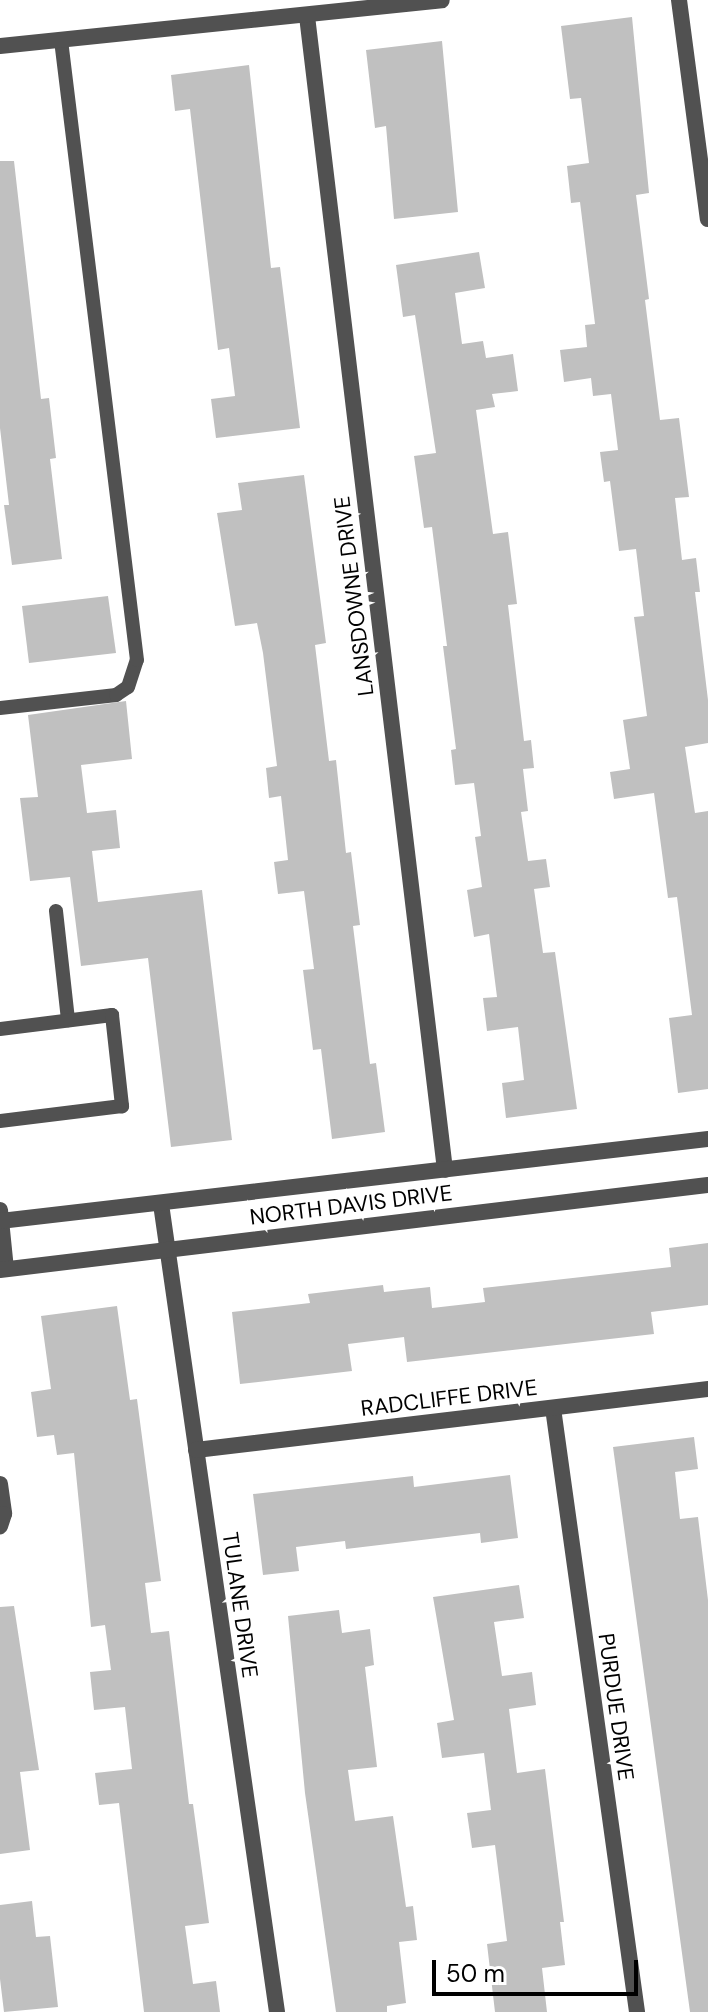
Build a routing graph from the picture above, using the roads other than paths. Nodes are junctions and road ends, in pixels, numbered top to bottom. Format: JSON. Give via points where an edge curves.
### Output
{"nodes":[{"id":1,"x":442,"y":0,"type":"edge"},
{"id":2,"x":679,"y":0,"type":"edge"},
{"id":3,"x":307,"y":16,"type":"junction"},
{"id":4,"x":61,"y":40,"type":"junction"},
{"id":5,"x":0,"y":46,"type":"edge"},
{"id":6,"x":708,"y":219,"type":"edge"},
{"id":7,"x":0,"y":708,"type":"edge"},
{"id":8,"x":56,"y":911,"type":"dead end"},
{"id":9,"x":68,"y":1020,"type":"junction"},
{"id":10,"x":0,"y":1029,"type":"edge"},
{"id":11,"x":0,"y":1121,"type":"edge"},
{"id":12,"x":708,"y":1139,"type":"edge"},
{"id":13,"x":445,"y":1170,"type":"junction"},
{"id":14,"x":708,"y":1185,"type":"edge"},
{"id":15,"x":161,"y":1204,"type":"junction"},
{"id":16,"x":0,"y":1217,"type":"edge"},
{"id":17,"x":168,"y":1249,"type":"junction"},
{"id":18,"x":3,"y":1270,"type":"edge"},
{"id":19,"x":708,"y":1389,"type":"edge"},
{"id":20,"x":553,"y":1408,"type":"junction"},
{"id":21,"x":196,"y":1450,"type":"junction"},
{"id":22,"x":0,"y":1484,"type":"edge"},
{"id":23,"x":0,"y":1526,"type":"edge"},
{"id":24,"x":277,"y":2012,"type":"edge"},
{"id":25,"x":637,"y":2012,"type":"edge"}],
"edges":[{"from":1,"to":3,"type":"street"},
{"from":2,"to":6,"type":"street"},
{"from":3,"to":4,"type":"street"},
{"from":3,"to":13,"type":"street","name":"LANSDOWNE DRIVE"},
{"from":4,"to":5,"type":"street"},
{"from":4,"to":7,"type":"lane","via":[[137,660],[128,687],[116,695]]},
{"from":8,"to":9,"type":"lane"},
{"from":9,"to":10,"type":"lane"},
{"from":9,"to":11,"type":"lane","via":[[112,1015],[122,1106]]},
{"from":12,"to":13,"type":"street","name":"NORTH DAVIS DRIVE"},
{"from":13,"to":15,"type":"street","name":"NORTH DAVIS DRIVE"},
{"from":14,"to":17,"type":"street","name":"NORTH DAVIS DRIVE"},
{"from":15,"to":16,"type":"street","name":"NORTH DAVIS DRIVE"},
{"from":15,"to":17,"type":"street","name":"TULANE DRIVE"},
{"from":16,"to":18,"type":"street"},
{"from":17,"to":18,"type":"street","name":"NORTH DAVIS DRIVE"},
{"from":17,"to":21,"type":"street","name":"TULANE DRIVE"},
{"from":19,"to":20,"type":"street","name":"RADCLIFFE DRIVE"},
{"from":20,"to":21,"type":"street","name":"RADCLIFFE DRIVE"},
{"from":20,"to":25,"type":"street","name":"PURDUE DRIVE"},
{"from":21,"to":24,"type":"street","name":"TULANE DRIVE"},
{"from":22,"to":23,"type":"street"}]}
